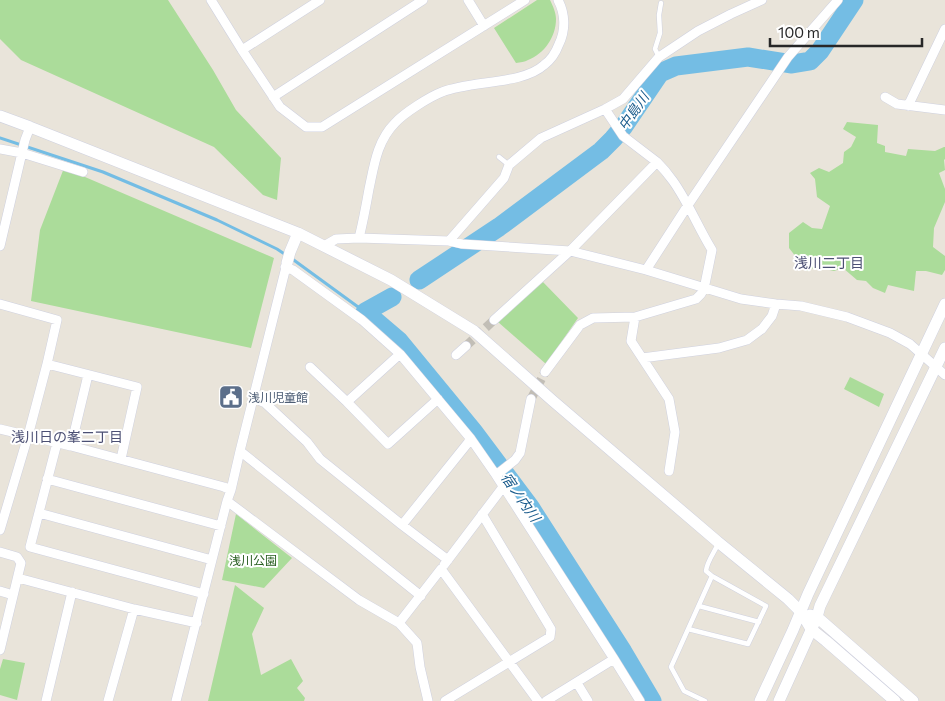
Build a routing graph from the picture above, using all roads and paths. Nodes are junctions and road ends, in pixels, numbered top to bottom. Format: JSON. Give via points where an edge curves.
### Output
{"nodes":[{"id":1,"x":320,"y":0,"type":"edge"},
{"id":2,"x":424,"y":0,"type":"edge"},
{"id":3,"x":468,"y":0,"type":"edge"},
{"id":4,"x":525,"y":0,"type":"edge"},
{"id":5,"x":558,"y":0,"type":"edge"},
{"id":6,"x":762,"y":0,"type":"edge"},
{"id":7,"x":838,"y":0,"type":"edge"},
{"id":8,"x":214,"y":1,"type":"edge"},
{"id":9,"x":661,"y":3,"type":"dead end"},
{"id":10,"x":484,"y":26,"type":"junction"},
{"id":11,"x":945,"y":29,"type":"edge"},
{"id":12,"x":242,"y":50,"type":"junction"},
{"id":13,"x":659,"y":56,"type":"junction"},
{"id":14,"x":273,"y":96,"type":"junction"},
{"id":15,"x":885,"y":97,"type":"dead end"},
{"id":16,"x":908,"y":106,"type":"junction"},
{"id":17,"x":605,"y":109,"type":"junction"},
{"id":18,"x":945,"y":110,"type":"edge"},
{"id":19,"x":0,"y":116,"type":"edge"},
{"id":20,"x":30,"y":127,"type":"junction"},
{"id":21,"x":0,"y":149,"type":"edge"},
{"id":22,"x":23,"y":151,"type":"junction"},
{"id":23,"x":499,"y":157,"type":"dead end"},
{"id":24,"x":658,"y":162,"type":"junction"},
{"id":25,"x":509,"y":165,"type":"junction"},
{"id":26,"x":83,"y":172,"type":"dead end"},
{"id":27,"x":688,"y":204,"type":"junction"},
{"id":28,"x":298,"y":233,"type":"junction"},
{"id":29,"x":359,"y":238,"type":"junction"},
{"id":30,"x":449,"y":241,"type":"junction"},
{"id":31,"x":0,"y":246,"type":"edge"},
{"id":32,"x":324,"y":246,"type":"junction"},
{"id":33,"x":570,"y":251,"type":"junction"},
{"id":34,"x":287,"y":261,"type":"junction"},
{"id":35,"x":646,"y":270,"type":"junction"},
{"id":36,"x":704,"y":289,"type":"junction"},
{"id":37,"x":0,"y":304,"type":"edge"},
{"id":38,"x":776,"y":304,"type":"junction"},
{"id":39,"x":945,"y":304,"type":"edge"},
{"id":40,"x":635,"y":317,"type":"junction"},
{"id":41,"x":494,"y":320,"type":"tunnel mouth"},
{"id":42,"x":466,"y":346,"type":"tunnel mouth"},
{"id":43,"x":945,"y":348,"type":"edge"},
{"id":44,"x":400,"y":354,"type":"junction"},
{"id":45,"x":921,"y":354,"type":"junction"},
{"id":46,"x":456,"y":355,"type":"dead end"},
{"id":47,"x":642,"y":358,"type":"junction"},
{"id":48,"x":47,"y":364,"type":"junction"},
{"id":49,"x":310,"y":367,"type":"dead end"},
{"id":50,"x":936,"y":367,"type":"junction"},
{"id":51,"x":545,"y":372,"type":"tunnel mouth"},
{"id":52,"x":88,"y":375,"type":"junction"},
{"id":53,"x":945,"y":375,"type":"edge"},
{"id":54,"x":254,"y":398,"type":"junction"},
{"id":55,"x":438,"y":398,"type":"junction"},
{"id":56,"x":531,"y":399,"type":"tunnel mouth"},
{"id":57,"x":347,"y":402,"type":"junction"},
{"id":58,"x":0,"y":429,"type":"edge"},
{"id":59,"x":28,"y":436,"type":"junction"},
{"id":60,"x":471,"y":439,"type":"junction"},
{"id":61,"x":57,"y":443,"type":"junction"},
{"id":62,"x":71,"y":446,"type":"junction"},
{"id":63,"x":240,"y":451,"type":"junction"},
{"id":64,"x":121,"y":459,"type":"junction"},
{"id":65,"x":669,"y":471,"type":"dead end"},
{"id":66,"x":498,"y":473,"type":"junction"},
{"id":67,"x":47,"y":479,"type":"junction"},
{"id":68,"x":503,"y":487,"type":"junction"},
{"id":69,"x":231,"y":490,"type":"junction"},
{"id":70,"x":0,"y":494,"type":"edge"},
{"id":71,"x":10,"y":497,"type":"junction"},
{"id":72,"x":227,"y":501,"type":"junction"},
{"id":73,"x":39,"y":513,"type":"junction"},
{"id":74,"x":482,"y":514,"type":"junction"},
{"id":75,"x":402,"y":525,"type":"junction"},
{"id":76,"x":221,"y":526,"type":"junction"},
{"id":77,"x":0,"y":530,"type":"edge"},
{"id":78,"x":718,"y":542,"type":"junction"},
{"id":79,"x":0,"y":552,"type":"edge"},
{"id":80,"x":212,"y":560,"type":"junction"},
{"id":81,"x":448,"y":560,"type":"junction"},
{"id":82,"x":441,"y":569,"type":"junction"},
{"id":83,"x":712,"y":576,"type":"junction"},
{"id":84,"x":18,"y":578,"type":"junction"},
{"id":85,"x":0,"y":591,"type":"edge"},
{"id":86,"x":72,"y":592,"type":"junction"},
{"id":87,"x":13,"y":594,"type":"junction"},
{"id":88,"x":204,"y":594,"type":"junction"},
{"id":89,"x":421,"y":596,"type":"junction"},
{"id":90,"x":699,"y":606,"type":"junction"},
{"id":91,"x":134,"y":608,"type":"junction"},
{"id":92,"x":801,"y":612,"type":"junction"},
{"id":93,"x":817,"y":617,"type":"junction"},
{"id":94,"x":759,"y":622,"type":"junction"},
{"id":95,"x":196,"y":623,"type":"junction"},
{"id":96,"x":399,"y":623,"type":"junction"},
{"id":97,"x":3,"y":629,"type":"edge"},
{"id":98,"x":688,"y":629,"type":"junction"},
{"id":99,"x":811,"y":629,"type":"junction"},
{"id":100,"x":0,"y":650,"type":"edge"},
{"id":101,"x":614,"y":659,"type":"junction"},
{"id":102,"x":509,"y":662,"type":"junction"},
{"id":103,"x":577,"y":683,"type":"junction"},
{"id":104,"x":46,"y":701,"type":"edge"},
{"id":105,"x":108,"y":701,"type":"edge"},
{"id":106,"x":176,"y":701,"type":"edge"},
{"id":107,"x":428,"y":701,"type":"edge"},
{"id":108,"x":445,"y":701,"type":"edge"},
{"id":109,"x":538,"y":701,"type":"edge"},
{"id":110,"x":546,"y":701,"type":"edge"},
{"id":111,"x":588,"y":701,"type":"edge"},
{"id":112,"x":640,"y":701,"type":"edge"},
{"id":113,"x":704,"y":701,"type":"edge"},
{"id":114,"x":760,"y":701,"type":"edge"},
{"id":115,"x":779,"y":701,"type":"edge"},
{"id":116,"x":895,"y":701,"type":"edge"},
{"id":117,"x":913,"y":701,"type":"edge"}],
"edges":[{"from":1,"to":12,"type":"street"},
{"from":2,"to":14,"type":"street"},
{"from":3,"to":10,"type":"street"},
{"from":4,"to":10,"type":"street"},
{"from":5,"to":29,"type":"street","via":[[565,22],[562,39],[545,65],[518,77],[442,92],[395,123],[383,138],[376,157]]},
{"from":6,"to":13,"type":"street","via":[[698,31]]},
{"from":7,"to":27,"type":"street","via":[[778,70]]},
{"from":8,"to":12,"type":"street"},
{"from":9,"to":13,"type":"lane","via":[[660,33],[655,49]]},
{"from":10,"to":14,"type":"street","via":[[322,127],[306,127],[280,107]]},
{"from":11,"to":16,"type":"street"},
{"from":12,"to":14,"type":"street"},
{"from":13,"to":17,"type":"street","via":[[623,99]]},
{"from":15,"to":16,"type":"street"},
{"from":16,"to":18,"type":"street"},
{"from":17,"to":24,"type":"street","via":[[623,136]]},
{"from":17,"to":25,"type":"street","via":[[541,138]]},
{"from":19,"to":20,"type":"street"},
{"from":20,"to":22,"type":"street"},
{"from":20,"to":28,"type":"street"},
{"from":21,"to":22,"type":"street"},
{"from":22,"to":26,"type":"street"},
{"from":22,"to":31,"type":"street"},
{"from":23,"to":25,"type":"lane"},
{"from":24,"to":27,"type":"street"},
{"from":24,"to":33,"type":"street"},
{"from":25,"to":30,"type":"street","via":[[504,178]]},
{"from":27,"to":35,"type":"street"},
{"from":27,"to":36,"type":"street","via":[[712,250]]},
{"from":28,"to":32,"type":"street"},
{"from":28,"to":34,"type":"street"},
{"from":29,"to":30,"type":"street"},
{"from":29,"to":32,"type":"street","via":[[336,239]]},
{"from":30,"to":33,"type":"street"},
{"from":32,"to":78,"type":"street","via":[[391,280],[474,331]]},
{"from":33,"to":35,"type":"street"},
{"from":33,"to":41,"type":"street"},
{"from":34,"to":44,"type":"street","via":[[300,276],[362,320]]},
{"from":34,"to":54,"type":"street"},
{"from":35,"to":36,"type":"street"},
{"from":36,"to":38,"type":"street"},
{"from":36,"to":40,"type":"street","via":[[696,298]]},
{"from":37,"to":48,"type":"street","via":[[57,320]]},
{"from":38,"to":45,"type":"street","via":[[801,306],[847,317],[890,333]]},
{"from":38,"to":47,"type":"street","via":[[762,329],[747,340],[719,348]]},
{"from":39,"to":45,"type":"street"},
{"from":40,"to":47,"type":"street","via":[[631,342]]},
{"from":40,"to":51,"type":"street","via":[[593,318],[580,325]]},
{"from":42,"to":46,"type":"street"},
{"from":43,"to":50,"type":"street"},
{"from":44,"to":55,"type":"street"},
{"from":44,"to":57,"type":"street"},
{"from":45,"to":50,"type":"street"},
{"from":45,"to":92,"type":"street"},
{"from":47,"to":65,"type":"street","via":[[669,399],[675,432]]},
{"from":48,"to":52,"type":"street"},
{"from":48,"to":59,"type":"street"},
{"from":49,"to":57,"type":"street"},
{"from":50,"to":53,"type":"street"},
{"from":50,"to":93,"type":"street"},
{"from":52,"to":62,"type":"street"},
{"from":52,"to":64,"type":"street","via":[[137,387]]},
{"from":54,"to":63,"type":"street"},
{"from":54,"to":75,"type":"street","via":[[265,403],[307,442],[320,459]]},
{"from":55,"to":57,"type":"street","via":[[388,444]]},
{"from":55,"to":60,"type":"street"},
{"from":56,"to":66,"type":"street","via":[[520,453]]},
{"from":58,"to":59,"type":"street"},
{"from":59,"to":61,"type":"street"},
{"from":59,"to":71,"type":"street"},
{"from":60,"to":66,"type":"street"},
{"from":60,"to":75,"type":"street"},
{"from":61,"to":62,"type":"street"},
{"from":61,"to":67,"type":"street"},
{"from":62,"to":64,"type":"street"},
{"from":63,"to":69,"type":"street"},
{"from":63,"to":89,"type":"street"},
{"from":64,"to":69,"type":"street"},
{"from":66,"to":68,"type":"street"},
{"from":67,"to":73,"type":"street"},
{"from":67,"to":76,"type":"street"},
{"from":68,"to":74,"type":"street"},
{"from":68,"to":101,"type":"street"},
{"from":69,"to":72,"type":"street"},
{"from":70,"to":71,"type":"street"},
{"from":71,"to":77,"type":"street"},
{"from":72,"to":76,"type":"street"},
{"from":72,"to":96,"type":"street","via":[[360,600]]},
{"from":73,"to":80,"type":"street"},
{"from":73,"to":88,"type":"street","via":[[30,547]]},
{"from":74,"to":81,"type":"street"},
{"from":74,"to":102,"type":"street","via":[[551,629],[550,637]]},
{"from":75,"to":81,"type":"street"},
{"from":76,"to":80,"type":"street"},
{"from":78,"to":83,"type":"lane","via":[[706,564],[706,570]]},
{"from":78,"to":92,"type":"street"},
{"from":79,"to":84,"type":"street","via":[[17,557],[21,563]]},
{"from":80,"to":88,"type":"street"},
{"from":81,"to":82,"type":"street"},
{"from":82,"to":89,"type":"street"},
{"from":82,"to":102,"type":"street"},
{"from":83,"to":90,"type":"lane"},
{"from":83,"to":94,"type":"lane","via":[[766,606]]},
{"from":84,"to":86,"type":"street"},
{"from":84,"to":87,"type":"street"},
{"from":85,"to":87,"type":"street"},
{"from":86,"to":91,"type":"street"},
{"from":86,"to":104,"type":"street"},
{"from":87,"to":97,"type":"street"},
{"from":88,"to":95,"type":"street"},
{"from":89,"to":96,"type":"street"},
{"from":90,"to":94,"type":"lane"},
{"from":90,"to":98,"type":"lane"},
{"from":91,"to":95,"type":"street"},
{"from":91,"to":105,"type":"street"},
{"from":92,"to":93,"type":"street"},
{"from":92,"to":99,"type":"street"},
{"from":92,"to":114,"type":"street"},
{"from":93,"to":99,"type":"street"},
{"from":93,"to":117,"type":"street"},
{"from":94,"to":98,"type":"lane","via":[[748,644]]},
{"from":95,"to":106,"type":"street"},
{"from":96,"to":107,"type":"street","via":[[417,643]]},
{"from":97,"to":100,"type":"street"},
{"from":98,"to":113,"type":"lane","via":[[671,667],[684,691]]},
{"from":99,"to":115,"type":"street"},
{"from":99,"to":116,"type":"street"},
{"from":101,"to":103,"type":"street"},
{"from":101,"to":112,"type":"street"},
{"from":102,"to":108,"type":"street"},
{"from":102,"to":109,"type":"street"},
{"from":103,"to":110,"type":"street"},
{"from":103,"to":111,"type":"street"}]}
